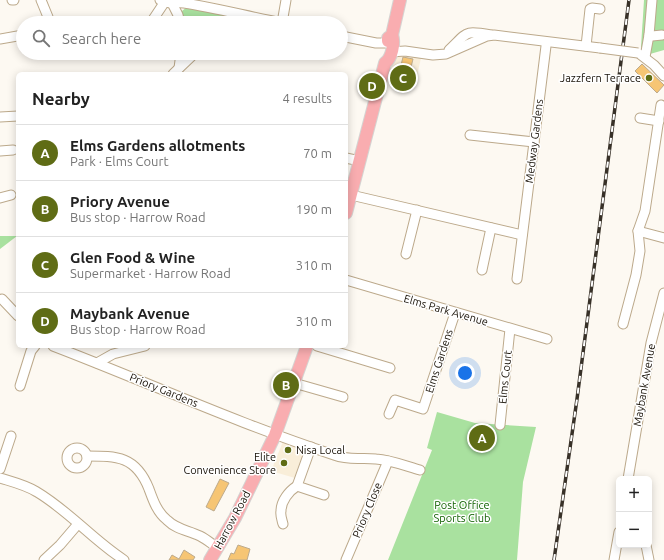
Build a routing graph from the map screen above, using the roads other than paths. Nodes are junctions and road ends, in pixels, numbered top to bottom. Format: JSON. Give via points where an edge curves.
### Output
{"nodes":[{"id":1,"x":41,"y":0,"type":"edge"},
{"id":2,"x":286,"y":0,"type":"edge"},
{"id":3,"x":400,"y":0,"type":"edge"},
{"id":4,"x":652,"y":0,"type":"edge"},
{"id":5,"x":165,"y":2,"type":"edge"},
{"id":6,"x":600,"y":9,"type":"dead end"},
{"id":7,"x":48,"y":16,"type":"edge"},
{"id":8,"x":155,"y":16,"type":"edge"},
{"id":9,"x":178,"y":16,"type":"edge"},
{"id":10,"x":238,"y":16,"type":"edge"},
{"id":11,"x":283,"y":16,"type":"edge"},
{"id":12,"x":649,"y":35,"type":"junction"},
{"id":13,"x":662,"y":35,"type":"dead end"},
{"id":14,"x":16,"y":37,"type":"edge"},
{"id":15,"x":348,"y":37,"type":"edge"},
{"id":16,"x":0,"y":39,"type":"edge"},
{"id":17,"x":546,"y":46,"type":"dead end"},
{"id":18,"x":586,"y":46,"type":"junction"},
{"id":19,"x":390,"y":47,"type":"junction"},
{"id":20,"x":405,"y":51,"type":"junction"},
{"id":21,"x":642,"y":55,"type":"junction"},
{"id":22,"x":179,"y":60,"type":"edge"},
{"id":23,"x":188,"y":60,"type":"edge"},
{"id":24,"x":176,"y":71,"type":"edge"},
{"id":25,"x":664,"y":76,"type":"edge"},
{"id":26,"x":661,"y":105,"type":"dead end"},
{"id":27,"x":16,"y":116,"type":"edge"},
{"id":28,"x":0,"y":117,"type":"edge"},
{"id":29,"x":640,"y":118,"type":"dead end"},
{"id":30,"x":658,"y":121,"type":"junction"},
{"id":31,"x":470,"y":135,"type":"dead end"},
{"id":32,"x":534,"y":142,"type":"junction"},
{"id":33,"x":13,"y":150,"type":"dead end"},
{"id":34,"x":0,"y":151,"type":"edge"},
{"id":35,"x":348,"y":159,"type":"edge"},
{"id":36,"x":360,"y":162,"type":"junction"},
{"id":37,"x":11,"y":195,"type":"dead end"},
{"id":38,"x":351,"y":195,"type":"junction"},
{"id":39,"x":0,"y":198,"type":"edge"},
{"id":40,"x":348,"y":206,"type":"edge"},
{"id":41,"x":417,"y":210,"type":"junction"},
{"id":42,"x":491,"y":228,"type":"junction"},
{"id":43,"x":638,"y":231,"type":"junction"},
{"id":44,"x":522,"y":236,"type":"junction"},
{"id":45,"x":664,"y":238,"type":"edge"},
{"id":46,"x":406,"y":254,"type":"dead end"},
{"id":47,"x":482,"y":270,"type":"dead end"},
{"id":48,"x":516,"y":279,"type":"dead end"},
{"id":49,"x":348,"y":281,"type":"edge"},
{"id":50,"x":664,"y":293,"type":"edge"},
{"id":51,"x":2,"y":299,"type":"dead end"},
{"id":52,"x":455,"y":313,"type":"junction"},
{"id":53,"x":16,"y":314,"type":"edge"},
{"id":54,"x":615,"y":316,"type":"dead end"},
{"id":55,"x":510,"y":329,"type":"junction"},
{"id":56,"x":546,"y":339,"type":"dead end"},
{"id":57,"x":34,"y":348,"type":"edge"},
{"id":58,"x":58,"y":348,"type":"edge"},
{"id":59,"x":137,"y":348,"type":"edge"},
{"id":60,"x":306,"y":348,"type":"edge"},
{"id":61,"x":324,"y":348,"type":"edge"},
{"id":62,"x":97,"y":363,"type":"junction"},
{"id":63,"x":390,"y":368,"type":"dead end"},
{"id":64,"x":294,"y":383,"type":"junction"},
{"id":65,"x":20,"y":386,"type":"dead end"},
{"id":66,"x":343,"y":397,"type":"dead end"},
{"id":67,"x":389,"y":414,"type":"dead end"},
{"id":68,"x":500,"y":425,"type":"dead end"},
{"id":69,"x":275,"y":435,"type":"junction"},
{"id":70,"x":11,"y":436,"type":"dead end"},
{"id":71,"x":311,"y":447,"type":"junction"},
{"id":72,"x":87,"y":456,"type":"dead end"},
{"id":73,"x":388,"y":460,"type":"junction"},
{"id":74,"x":0,"y":469,"type":"edge"},
{"id":75,"x":420,"y":470,"type":"dead end"},
{"id":76,"x":629,"y":476,"type":"edge"},
{"id":77,"x":0,"y":478,"type":"edge"},
{"id":78,"x":297,"y":486,"type":"junction"},
{"id":79,"x":324,"y":495,"type":"dead end"},
{"id":80,"x":78,"y":524,"type":"junction"},
{"id":81,"x":283,"y":524,"type":"dead end"},
{"id":82,"x":218,"y":548,"type":"junction"},
{"id":83,"x":616,"y":548,"type":"edge"},
{"id":84,"x":647,"y":548,"type":"edge"},
{"id":85,"x":44,"y":560,"type":"edge"},
{"id":86,"x":124,"y":560,"type":"edge"},
{"id":87,"x":210,"y":560,"type":"edge"},
{"id":88,"x":346,"y":560,"type":"edge"},
{"id":89,"x":614,"y":560,"type":"edge"},
{"id":90,"x":649,"y":560,"type":"edge"}],
"edges":[{"from":1,"to":7,"type":"street"},
{"from":2,"to":11,"type":"street"},
{"from":3,"to":19,"type":"main road"},
{"from":4,"to":12,"type":"street"},
{"from":5,"to":8,"type":"street"},
{"from":5,"to":9,"type":"street"},
{"from":5,"to":10,"type":"street","via":[[182,3]]},
{"from":6,"to":18,"type":"street","via":[[590,9]]},
{"from":12,"to":13,"type":"street"},
{"from":12,"to":21,"type":"street"},
{"from":14,"to":16,"type":"street"},
{"from":15,"to":19,"type":"street"},
{"from":17,"to":32,"type":"street","name":"Medway Gardens"},
{"from":18,"to":20,"type":"street","via":[[494,35],[446,54]]},
{"from":18,"to":21,"type":"street","bridge":true},
{"from":19,"to":20,"type":"street"},
{"from":19,"to":20,"type":"street"},
{"from":19,"to":36,"type":"main road"},
{"from":21,"to":25,"type":"street"},
{"from":22,"to":24,"type":"street"},
{"from":23,"to":24,"type":"street"},
{"from":26,"to":30,"type":"street"},
{"from":27,"to":28,"type":"street"},
{"from":29,"to":30,"type":"street"},
{"from":30,"to":43,"type":"street","via":[[645,211]]},
{"from":31,"to":32,"type":"street"},
{"from":32,"to":44,"type":"street","name":"Medway Gardens"},
{"from":33,"to":34,"type":"street"},
{"from":35,"to":36,"type":"street"},
{"from":36,"to":38,"type":"main road"},
{"from":37,"to":39,"type":"street"},
{"from":38,"to":40,"type":"main road"},
{"from":38,"to":41,"type":"street"},
{"from":41,"to":42,"type":"street"},
{"from":41,"to":46,"type":"street"},
{"from":42,"to":44,"type":"street"},
{"from":42,"to":47,"type":"street"},
{"from":43,"to":45,"type":"street"},
{"from":43,"to":54,"type":"street","via":[[640,251],[624,321]]},
{"from":44,"to":48,"type":"street","name":"Medway Gardens"},
{"from":49,"to":52,"type":"street","name":"Elms Park Avenue"},
{"from":50,"to":76,"type":"street","name":"Maybank Avenue","via":[[651,343]]},
{"from":51,"to":53,"type":"street"},
{"from":52,"to":55,"type":"street","name":"Elms Park Avenue"},
{"from":52,"to":67,"type":"street","name":"Elms Gardens","via":[[423,409],[396,400]]},
{"from":55,"to":56,"type":"street","name":"Elms Park Avenue"},
{"from":55,"to":68,"type":"street","name":"Elms Court"},
{"from":57,"to":65,"type":"street"},
{"from":58,"to":62,"type":"street","name":"Priory Gardens"},
{"from":59,"to":62,"type":"street","via":[[113,354]]},
{"from":60,"to":64,"type":"main road","name":"Harrow Road"},
{"from":61,"to":63,"type":"street"},
{"from":62,"to":69,"type":"street","name":"Priory Gardens"},
{"from":64,"to":66,"type":"street"},
{"from":64,"to":69,"type":"main road","name":"Harrow Road"},
{"from":69,"to":71,"type":"street","name":"Priory Gardens"},
{"from":69,"to":82,"type":"main road","name":"Harrow Road"},
{"from":70,"to":74,"type":"street"},
{"from":71,"to":73,"type":"street","name":"Priory Gardens","via":[[350,460]]},
{"from":71,"to":78,"type":"street"},
{"from":72,"to":82,"type":"street","via":[[117,457],[132,464],[143,477],[162,516],[176,528],[200,536]]},
{"from":73,"to":75,"type":"street","name":"Priory Gardens"},
{"from":73,"to":88,"type":"street","name":"Priory Close"},
{"from":77,"to":80,"type":"street","via":[[36,492],[54,503]]},
{"from":78,"to":79,"type":"street"},
{"from":78,"to":81,"type":"street","via":[[292,489],[280,510]]},
{"from":80,"to":85,"type":"street"},
{"from":80,"to":86,"type":"street"},
{"from":82,"to":87,"type":"main road","name":"Harrow Road"},
{"from":83,"to":89,"type":"street"},
{"from":84,"to":90,"type":"street"}]}
